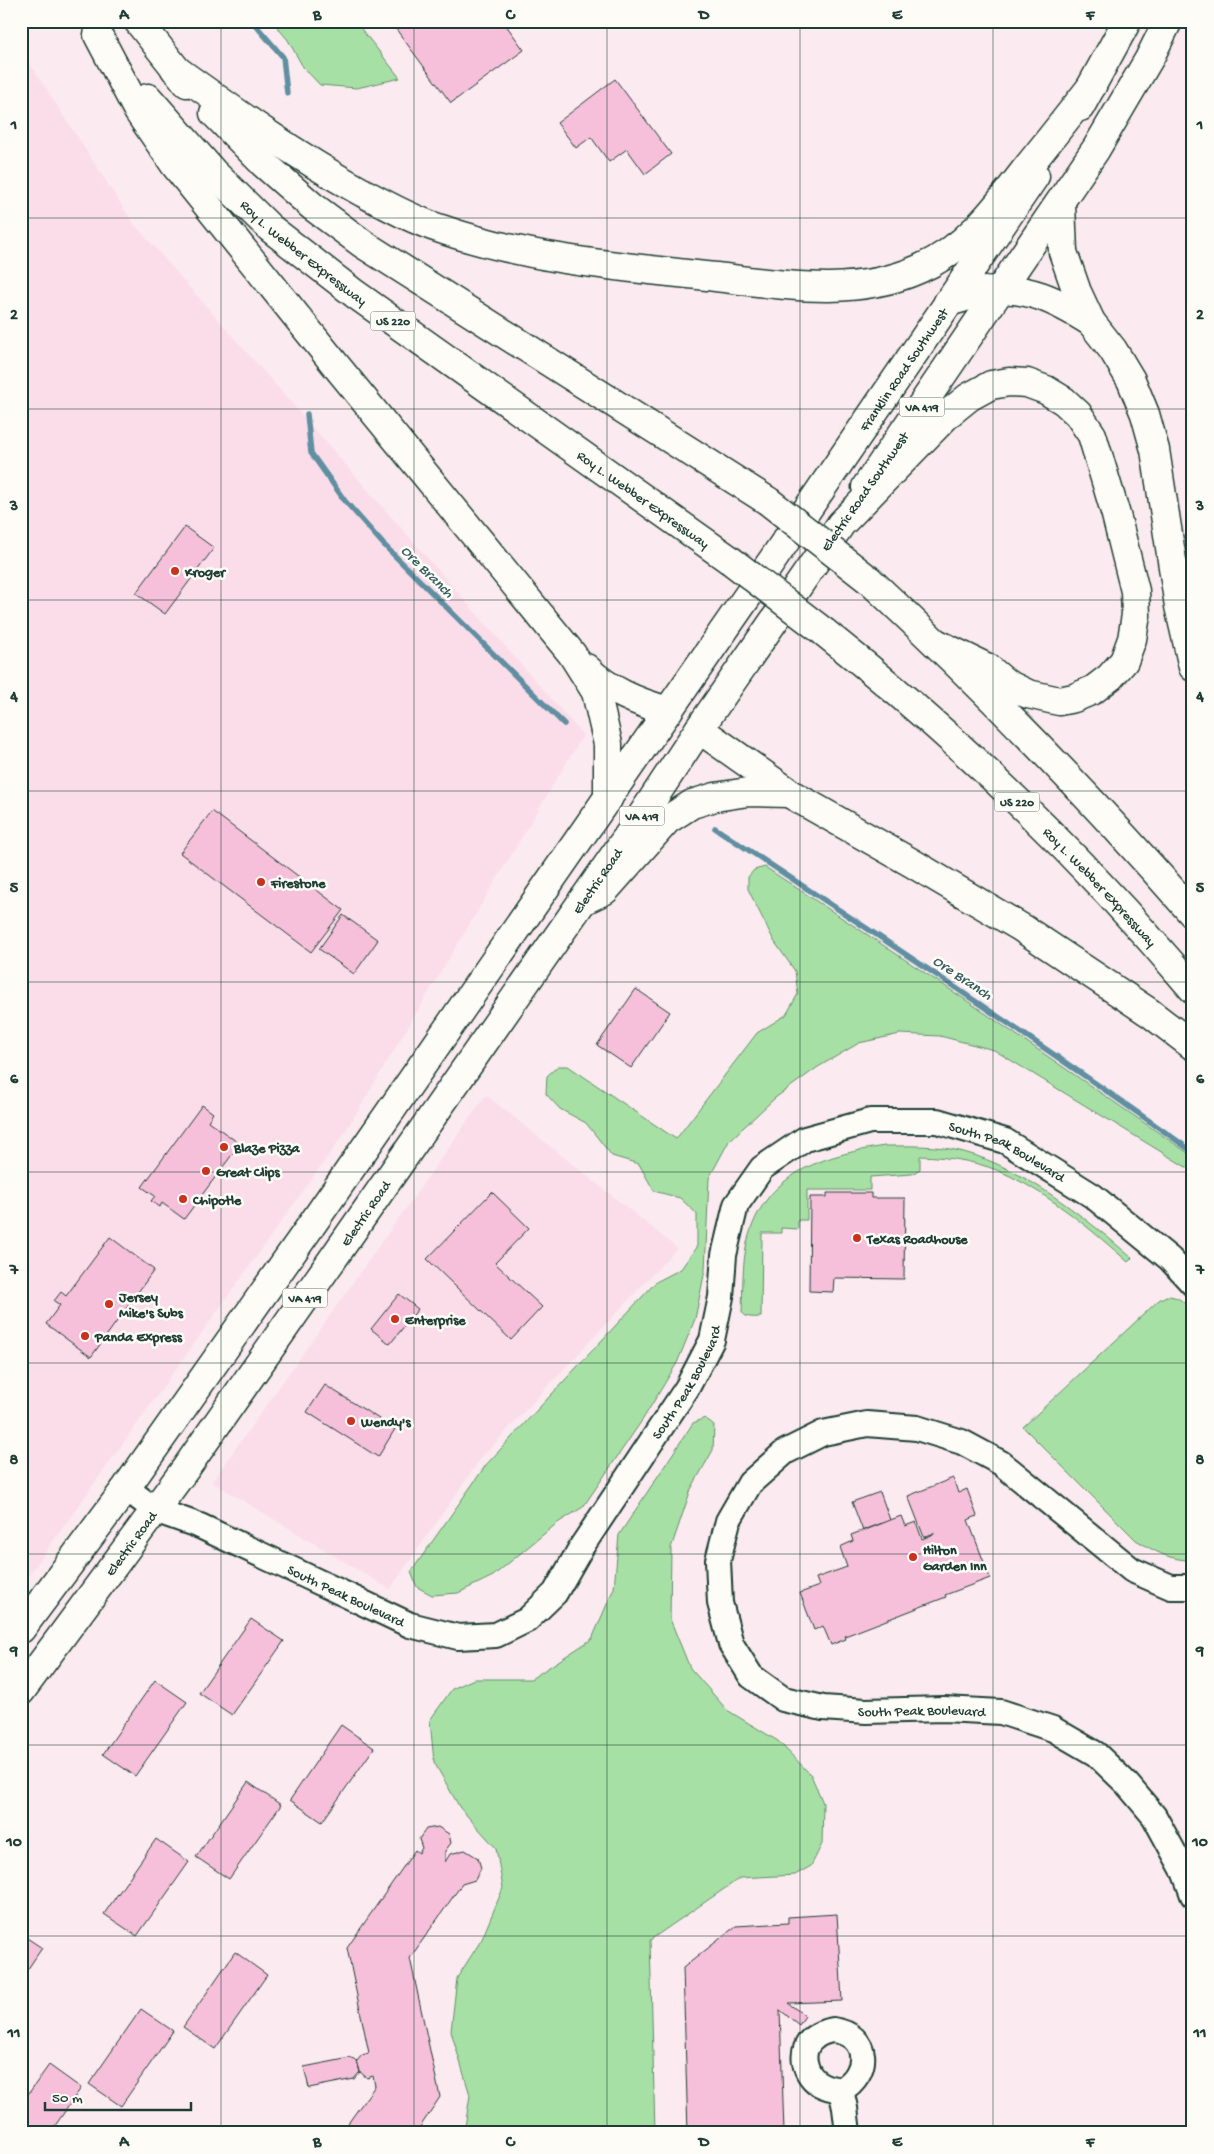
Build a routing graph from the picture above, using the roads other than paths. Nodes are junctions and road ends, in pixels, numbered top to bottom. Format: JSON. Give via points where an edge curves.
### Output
{"nodes":[{"id":1,"x":138,"y":21,"type":"edge"},
{"id":2,"x":1127,"y":21,"type":"edge"},
{"id":3,"x":1168,"y":21,"type":"edge"},
{"id":4,"x":93,"y":28,"type":"edge"},
{"id":5,"x":175,"y":69,"type":"junction"},
{"id":6,"x":1092,"y":86,"type":"junction"},
{"id":7,"x":1061,"y":204,"type":"junction"},
{"id":8,"x":1002,"y":290,"type":"junction"},
{"id":9,"x":948,"y":302,"type":"junction"},
{"id":10,"x":1091,"y":322,"type":"junction"},
{"id":11,"x":841,"y":524,"type":"junction"},
{"id":12,"x":938,"y":644,"type":"junction"},
{"id":13,"x":572,"y":654,"type":"junction"},
{"id":14,"x":1193,"y":667,"type":"edge"},
{"id":15,"x":668,"y":711,"type":"junction"},
{"id":16,"x":700,"y":729,"type":"junction"},
{"id":17,"x":789,"y":793,"type":"junction"},
{"id":18,"x":608,"y":799,"type":"junction"},
{"id":19,"x":582,"y":901,"type":"junction"},
{"id":20,"x":1193,"y":914,"type":"edge"},
{"id":21,"x":1193,"y":989,"type":"edge"},
{"id":22,"x":1193,"y":1046,"type":"edge"},
{"id":23,"x":1193,"y":1284,"type":"edge"},
{"id":24,"x":126,"y":1488,"type":"junction"},
{"id":25,"x":155,"y":1510,"type":"junction"},
{"id":26,"x":1193,"y":1587,"type":"edge"},
{"id":27,"x":21,"y":1628,"type":"edge"},
{"id":28,"x":21,"y":1691,"type":"edge"},
{"id":29,"x":1193,"y":1895,"type":"edge"},
{"id":30,"x":841,"y":2090,"type":"dead end"},
{"id":31,"x":848,"y":2133,"type":"edge"}],
"edges":[{"from":1,"to":5,"type":"main road"},
{"from":2,"to":6,"type":"main road","name":"Franklin Road Southwest"},
{"from":3,"to":7,"type":"main road","via":[[1149,59]]},
{"from":4,"to":13,"type":"main road","via":[[138,111],[175,164]]},
{"from":4,"to":21,"type":"main road","name":"Roy L. Webber Expressway","number":"US 220","bridge":true,"via":[[165,119],[270,228],[355,294],[730,560],[882,678],[1096,880]]},
{"from":5,"to":6,"type":"main road","via":[[265,134],[319,168],[389,207],[438,228],[528,253],[804,288],[849,288],[882,282],[919,270],[944,256],[990,215]]},
{"from":5,"to":12,"type":"main road","bridge":true,"via":[[263,163],[312,206],[363,244],[768,501],[869,580]]},
{"from":6,"to":9,"type":"main road","name":"Franklin Road Southwest","via":[[1060,139]]},
{"from":7,"to":8,"type":"main road","name":"Electric Road Southwest","number":"VA 419"},
{"from":7,"to":10,"type":"main road","via":[[1063,252],[1076,292]]},
{"from":8,"to":9,"type":"main road"},
{"from":8,"to":10,"type":"main road","via":[[1046,296]]},
{"from":8,"to":11,"type":"main road","name":"Electric Road Southwest","number":"VA 419"},
{"from":9,"to":15,"type":"main road","name":"Franklin Road Southwest"},
{"from":10,"to":14,"type":"main road","via":[[1131,380],[1145,414],[1155,450],[1179,606]]},
{"from":11,"to":12,"type":"main road","via":[[948,414],[991,385],[1027,383],[1046,390],[1078,414],[1092,435],[1135,591],[1135,623],[1124,661],[1094,690],[1074,698],[1052,700],[1007,684],[988,668]]},
{"from":11,"to":16,"type":"main road","name":"Electric Road Southwest","number":"VA 419"},
{"from":12,"to":20,"type":"main road","via":[[1016,722]]},
{"from":13,"to":15,"type":"main road","via":[[612,690]]},
{"from":13,"to":18,"type":"main road","via":[[596,692],[608,744]]},
{"from":15,"to":16,"type":"main road"},
{"from":15,"to":18,"type":"main road","number":"VA 419"},
{"from":16,"to":17,"type":"main road"},
{"from":16,"to":19,"type":"main road","name":"Electric Road","number":"VA 419"},
{"from":17,"to":19,"type":"main road","via":[[748,792],[692,804],[667,820],[605,890]]},
{"from":17,"to":22,"type":"main road","via":[[1022,928],[1150,1013]]},
{"from":18,"to":24,"type":"main road","number":"VA 419"},
{"from":19,"to":25,"type":"main road","name":"Electric Road","number":"VA 419"},
{"from":23,"to":25,"type":"street","name":"South Peak Boulevard","via":[[1170,1259],[1093,1196],[1005,1141],[937,1121],[870,1122],[806,1139],[762,1168],[746,1190],[736,1205],[724,1255],[721,1297],[712,1340],[687,1388],[582,1546],[555,1593],[528,1620],[496,1635],[458,1637],[410,1625],[200,1526]]},
{"from":24,"to":25,"type":"street","name":"South Peak Boulevard"},
{"from":24,"to":27,"type":"main road","number":"VA 419"},
{"from":25,"to":28,"type":"main road","name":"Electric Road","number":"VA 419"},
{"from":26,"to":29,"type":"street","name":"South Peak Boulevard","via":[[1170,1587],[1132,1570],[1001,1462],[962,1442],[917,1428],[867,1424],[823,1432],[785,1452],[750,1483],[728,1521],[718,1560],[720,1603],[732,1644],[751,1676],[783,1699],[823,1708],[866,1711],[944,1709],[1001,1712],[1054,1729],[1096,1754],[1154,1816],[1184,1871]]},
{"from":30,"to":31,"type":"street"}]}
